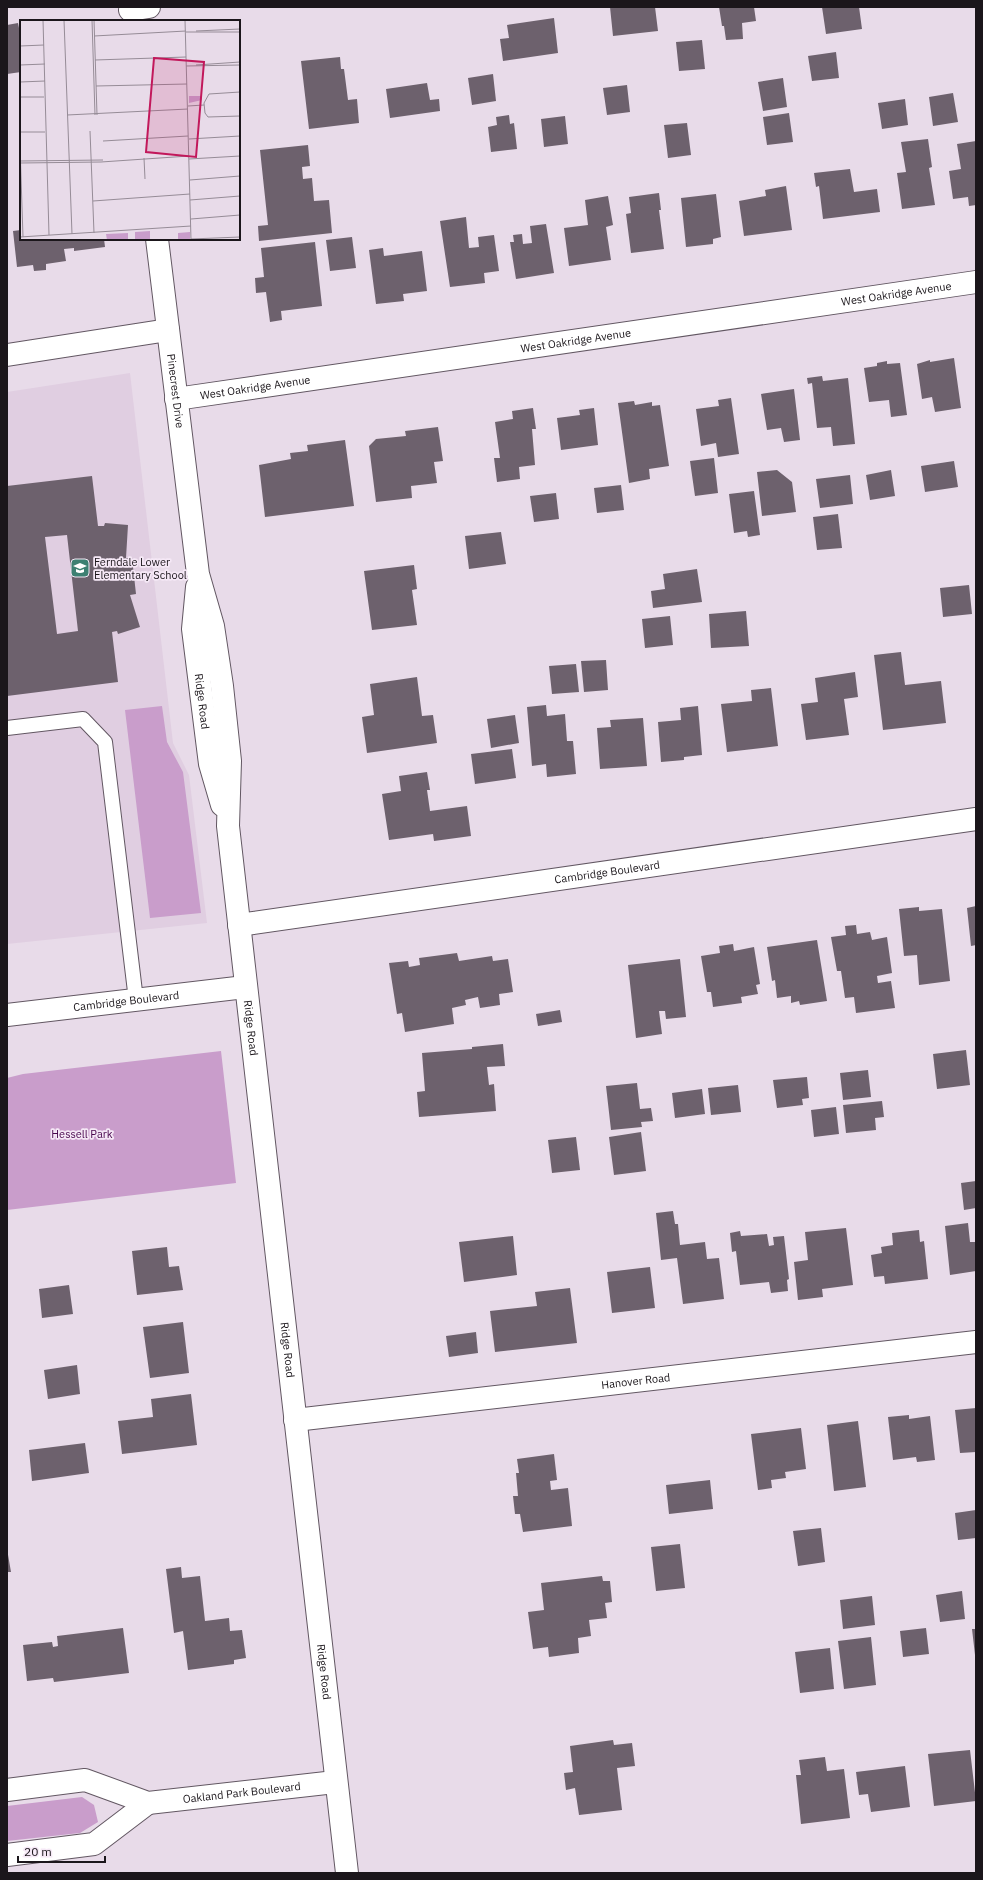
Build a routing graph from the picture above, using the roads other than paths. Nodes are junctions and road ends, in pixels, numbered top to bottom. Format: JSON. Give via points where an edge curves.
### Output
{"nodes":[{"id":1,"x":157,"y":240,"type":"edge"},
{"id":2,"x":976,"y":282,"type":"edge"},
{"id":3,"x":168,"y":330,"type":"junction"},
{"id":4,"x":7,"y":355,"type":"edge"},
{"id":5,"x":176,"y":399,"type":"junction"},
{"id":6,"x":193,"y":542,"type":"joint"},
{"id":7,"x":7,"y":728,"type":"edge"},
{"id":8,"x":976,"y":819,"type":"edge"},
{"id":9,"x":239,"y":925,"type":"junction"},
{"id":10,"x":245,"y":987,"type":"junction"},
{"id":11,"x":136,"y":1000,"type":"junction"},
{"id":12,"x":7,"y":1015,"type":"edge"},
{"id":13,"x":976,"y":1342,"type":"edge"},
{"id":14,"x":295,"y":1420,"type":"junction"},
{"id":15,"x":335,"y":1782,"type":"junction"},
{"id":16,"x":7,"y":1790,"type":"edge"},
{"id":17,"x":148,"y":1804,"type":"junction"},
{"id":18,"x":7,"y":1855,"type":"edge"},
{"id":19,"x":347,"y":1873,"type":"edge"}],
"edges":[{"from":1,"to":3,"type":"street","name":"Pinecrest Drive"},
{"from":2,"to":5,"type":"street","name":"West Oakridge Avenue"},
{"from":3,"to":4,"type":"street"},
{"from":3,"to":5,"type":"street","name":"Pinecrest Drive"},
{"from":5,"to":6,"type":"street","name":"Pinecrest Drive"},
{"from":6,"to":9,"type":"street","name":"Ridge Road","via":[[198,574],[213,626],[222,686],[230,762],[228,826]]},
{"from":7,"to":11,"type":"lane","via":[[83,719],[106,742]]},
{"from":8,"to":9,"type":"street","name":"Cambridge Boulevard"},
{"from":9,"to":10,"type":"street","name":"Ridge Road"},
{"from":10,"to":11,"type":"street","name":"Cambridge Boulevard"},
{"from":10,"to":14,"type":"street","name":"Ridge Road"},
{"from":11,"to":12,"type":"street","name":"Cambridge Boulevard"},
{"from":13,"to":14,"type":"street","name":"Hanover Road"},
{"from":14,"to":15,"type":"street","name":"Ridge Road"},
{"from":15,"to":17,"type":"street","name":"Oakland Park Boulevard"},
{"from":15,"to":19,"type":"street","name":"Ridge Road"},
{"from":16,"to":17,"type":"street","name":"Oakland Park Boulevard","via":[[86,1780]]},
{"from":17,"to":18,"type":"street","name":"Oakland Park Boulevard","via":[[94,1844]]}]}
